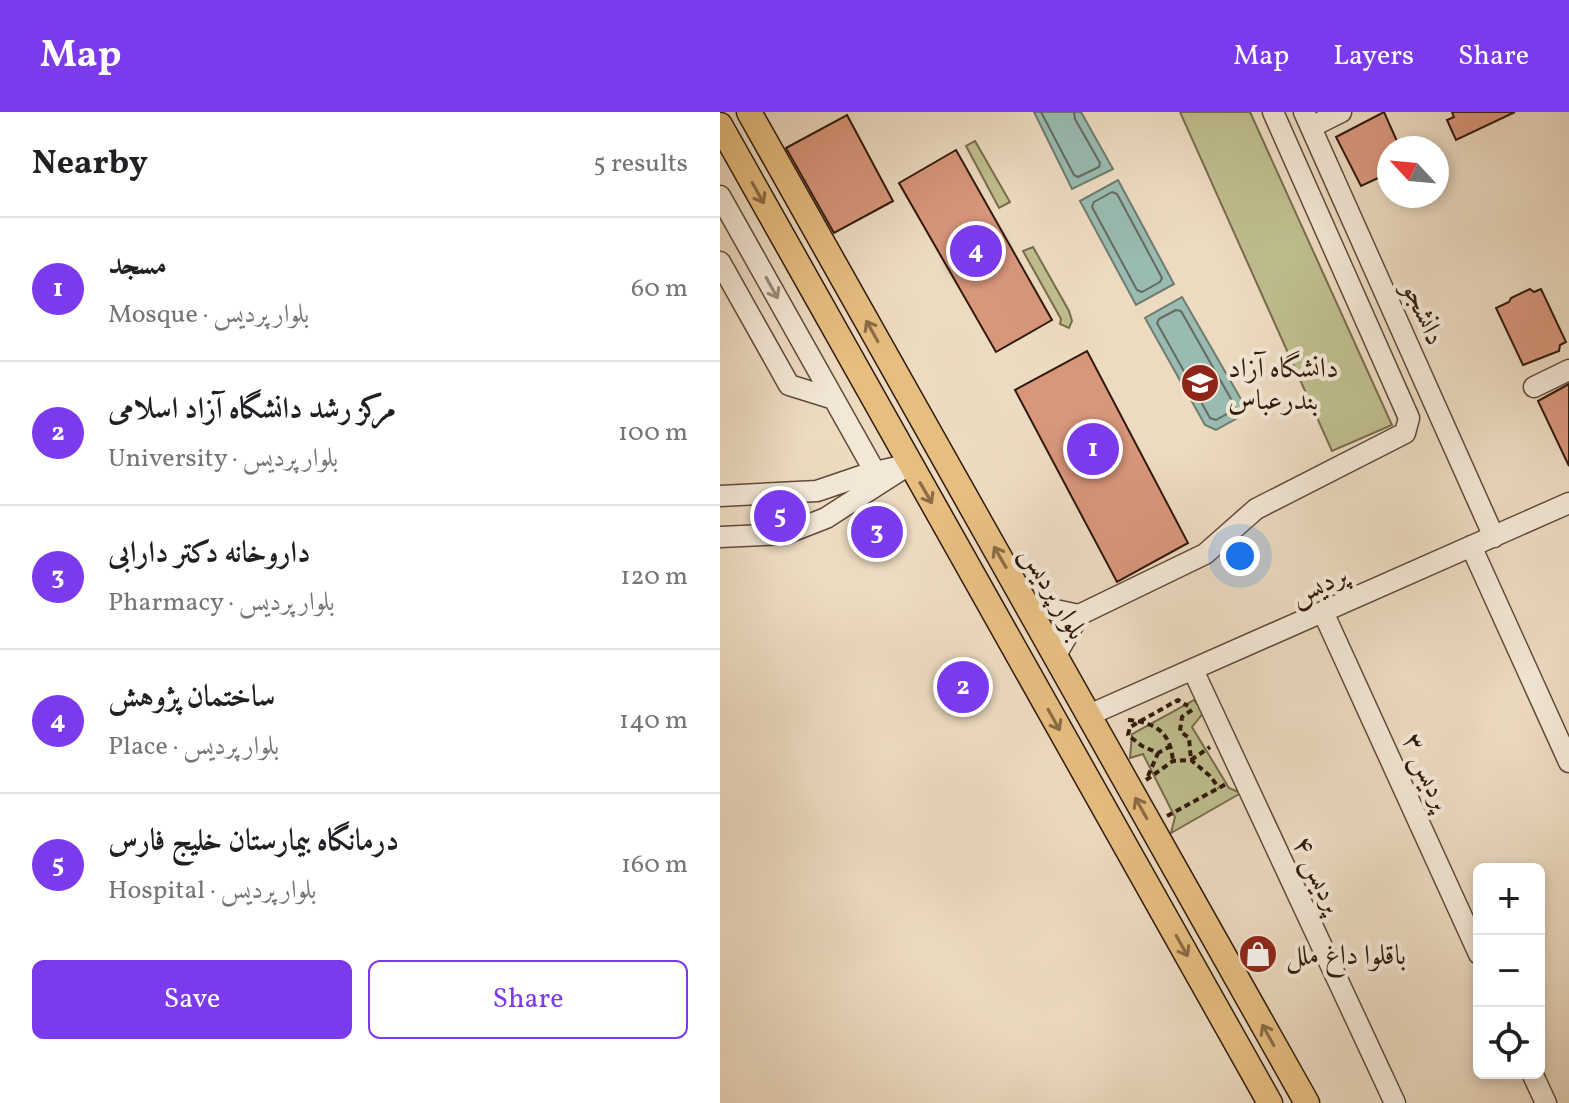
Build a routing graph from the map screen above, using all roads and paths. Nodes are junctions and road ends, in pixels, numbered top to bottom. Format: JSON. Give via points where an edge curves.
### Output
{"nodes":[{"id":1,"x":749,"y":112,"type":"edge"},
{"id":2,"x":1273,"y":112,"type":"edge"},
{"id":3,"x":1341,"y":112,"type":"edge"},
{"id":4,"x":1308,"y":119,"type":"edge"},
{"id":5,"x":720,"y":125,"type":"edge"},
{"id":6,"x":720,"y":196,"type":"edge"},
{"id":7,"x":720,"y":262,"type":"edge"},
{"id":8,"x":1569,"y":370,"type":"edge"},
{"id":9,"x":1534,"y":387,"type":"dead end"},
{"id":10,"x":834,"y":399,"type":"junction"},
{"id":11,"x":910,"y":464,"type":"junction"},
{"id":12,"x":875,"y":472,"type":"junction"},
{"id":13,"x":720,"y":496,"type":"edge"},
{"id":14,"x":1569,"y":503,"type":"edge"},
{"id":15,"x":720,"y":537,"type":"edge"},
{"id":16,"x":1494,"y":537,"type":"junction"},
{"id":17,"x":1471,"y":546,"type":"junction"},
{"id":18,"x":1027,"y":604,"type":"junction"},
{"id":19,"x":1323,"y":612,"type":"junction"},
{"id":20,"x":1079,"y":615,"type":"junction"},
{"id":21,"x":1056,"y":655,"type":"junction"},
{"id":22,"x":1193,"y":670,"type":"junction"},
{"id":23,"x":1200,"y":704,"type":"junction"},
{"id":24,"x":1089,"y":715,"type":"junction"},
{"id":25,"x":1127,"y":719,"type":"dead end"},
{"id":26,"x":1139,"y":721,"type":"junction"},
{"id":27,"x":1224,"y":738,"type":"junction"},
{"id":28,"x":1171,"y":746,"type":"junction"},
{"id":29,"x":1158,"y":753,"type":"junction"},
{"id":30,"x":1191,"y":760,"type":"junction"},
{"id":31,"x":1173,"y":761,"type":"junction"},
{"id":32,"x":1569,"y":762,"type":"edge"},
{"id":33,"x":1242,"y":776,"type":"junction"},
{"id":34,"x":1139,"y":785,"type":"junction"},
{"id":35,"x":1219,"y":788,"type":"junction"},
{"id":36,"x":1151,"y":825,"type":"junction"},
{"id":37,"x":1473,"y":941,"type":"edge"},
{"id":38,"x":1535,"y":1079,"type":"edge"},
{"id":39,"x":1270,"y":1103,"type":"edge"},
{"id":40,"x":1307,"y":1103,"type":"edge"},
{"id":41,"x":1395,"y":1103,"type":"edge"},
{"id":42,"x":1546,"y":1103,"type":"edge"}],
"edges":[{"from":18,"to":1,"type":"main road","name":"بلوار پردیس","one_way":true},
{"from":2,"to":20,"type":"street","via":[[1409,425],[1405,433],[1256,509],[1205,554]]},
{"from":3,"to":4,"type":"street"},
{"from":4,"to":16,"type":"street","name":"دانشجو"},
{"from":5,"to":11,"type":"main road","one_way":true},
{"from":6,"to":10,"type":"street","one_way":true},
{"from":7,"to":10,"type":"street","via":[[789,385]]},
{"from":8,"to":9,"type":"street"},
{"from":10,"to":12,"type":"street"},
{"from":11,"to":12,"type":"street"},
{"from":11,"to":15,"type":"street","via":[[826,518],[785,534]]},
{"from":11,"to":39,"type":"main road","one_way":true},
{"from":12,"to":13,"type":"street","via":[[817,491]]},
{"from":14,"to":16,"type":"street","name":"پردیس"},
{"from":16,"to":17,"type":"street","name":"پردیس"},
{"from":17,"to":19,"type":"street","name":"پردیس"},
{"from":17,"to":32,"type":"street"},
{"from":18,"to":20,"type":"street"},
{"from":18,"to":21,"type":"main road","name":"بلوار پردیس"},
{"from":19,"to":22,"type":"street","name":"پردیس"},
{"from":19,"to":37,"type":"street","name":"پردیس ۳"},
{"from":20,"to":21,"type":"street"},
{"from":21,"to":24,"type":"main road","name":"بلوار پردیس"},
{"from":22,"to":23,"type":"street","name":"پردیس ۴"},
{"from":22,"to":24,"type":"street","name":"پردیس"},
{"from":23,"to":26,"type":"path","via":[[1178,700]]},
{"from":23,"to":27,"type":"street","name":"پردیس ۴"},
{"from":23,"to":30,"type":"path","via":[[1182,717],[1180,731],[1189,738]]},
{"from":24,"to":34,"type":"main road","name":"بلوار پردیس"},
{"from":25,"to":26,"type":"path"},
{"from":26,"to":28,"type":"path","via":[[1164,732]]},
{"from":26,"to":29,"type":"path","via":[[1128,735]]},
{"from":27,"to":30,"type":"path"},
{"from":27,"to":33,"type":"street","name":"پردیس ۴"},
{"from":28,"to":29,"type":"path"},
{"from":28,"to":31,"type":"path"},
{"from":29,"to":34,"type":"path"},
{"from":30,"to":31,"type":"path"},
{"from":30,"to":35,"type":"path"},
{"from":31,"to":34,"type":"path"},
{"from":33,"to":35,"type":"path"},
{"from":33,"to":41,"type":"street","name":"پردیس ۴"},
{"from":36,"to":34,"type":"main road","name":"بلوار پردیس","one_way":true},
{"from":35,"to":36,"type":"path"},
{"from":40,"to":36,"type":"main road","name":"بلوار پردیس","one_way":true},
{"from":38,"to":42,"type":"street"}]}
